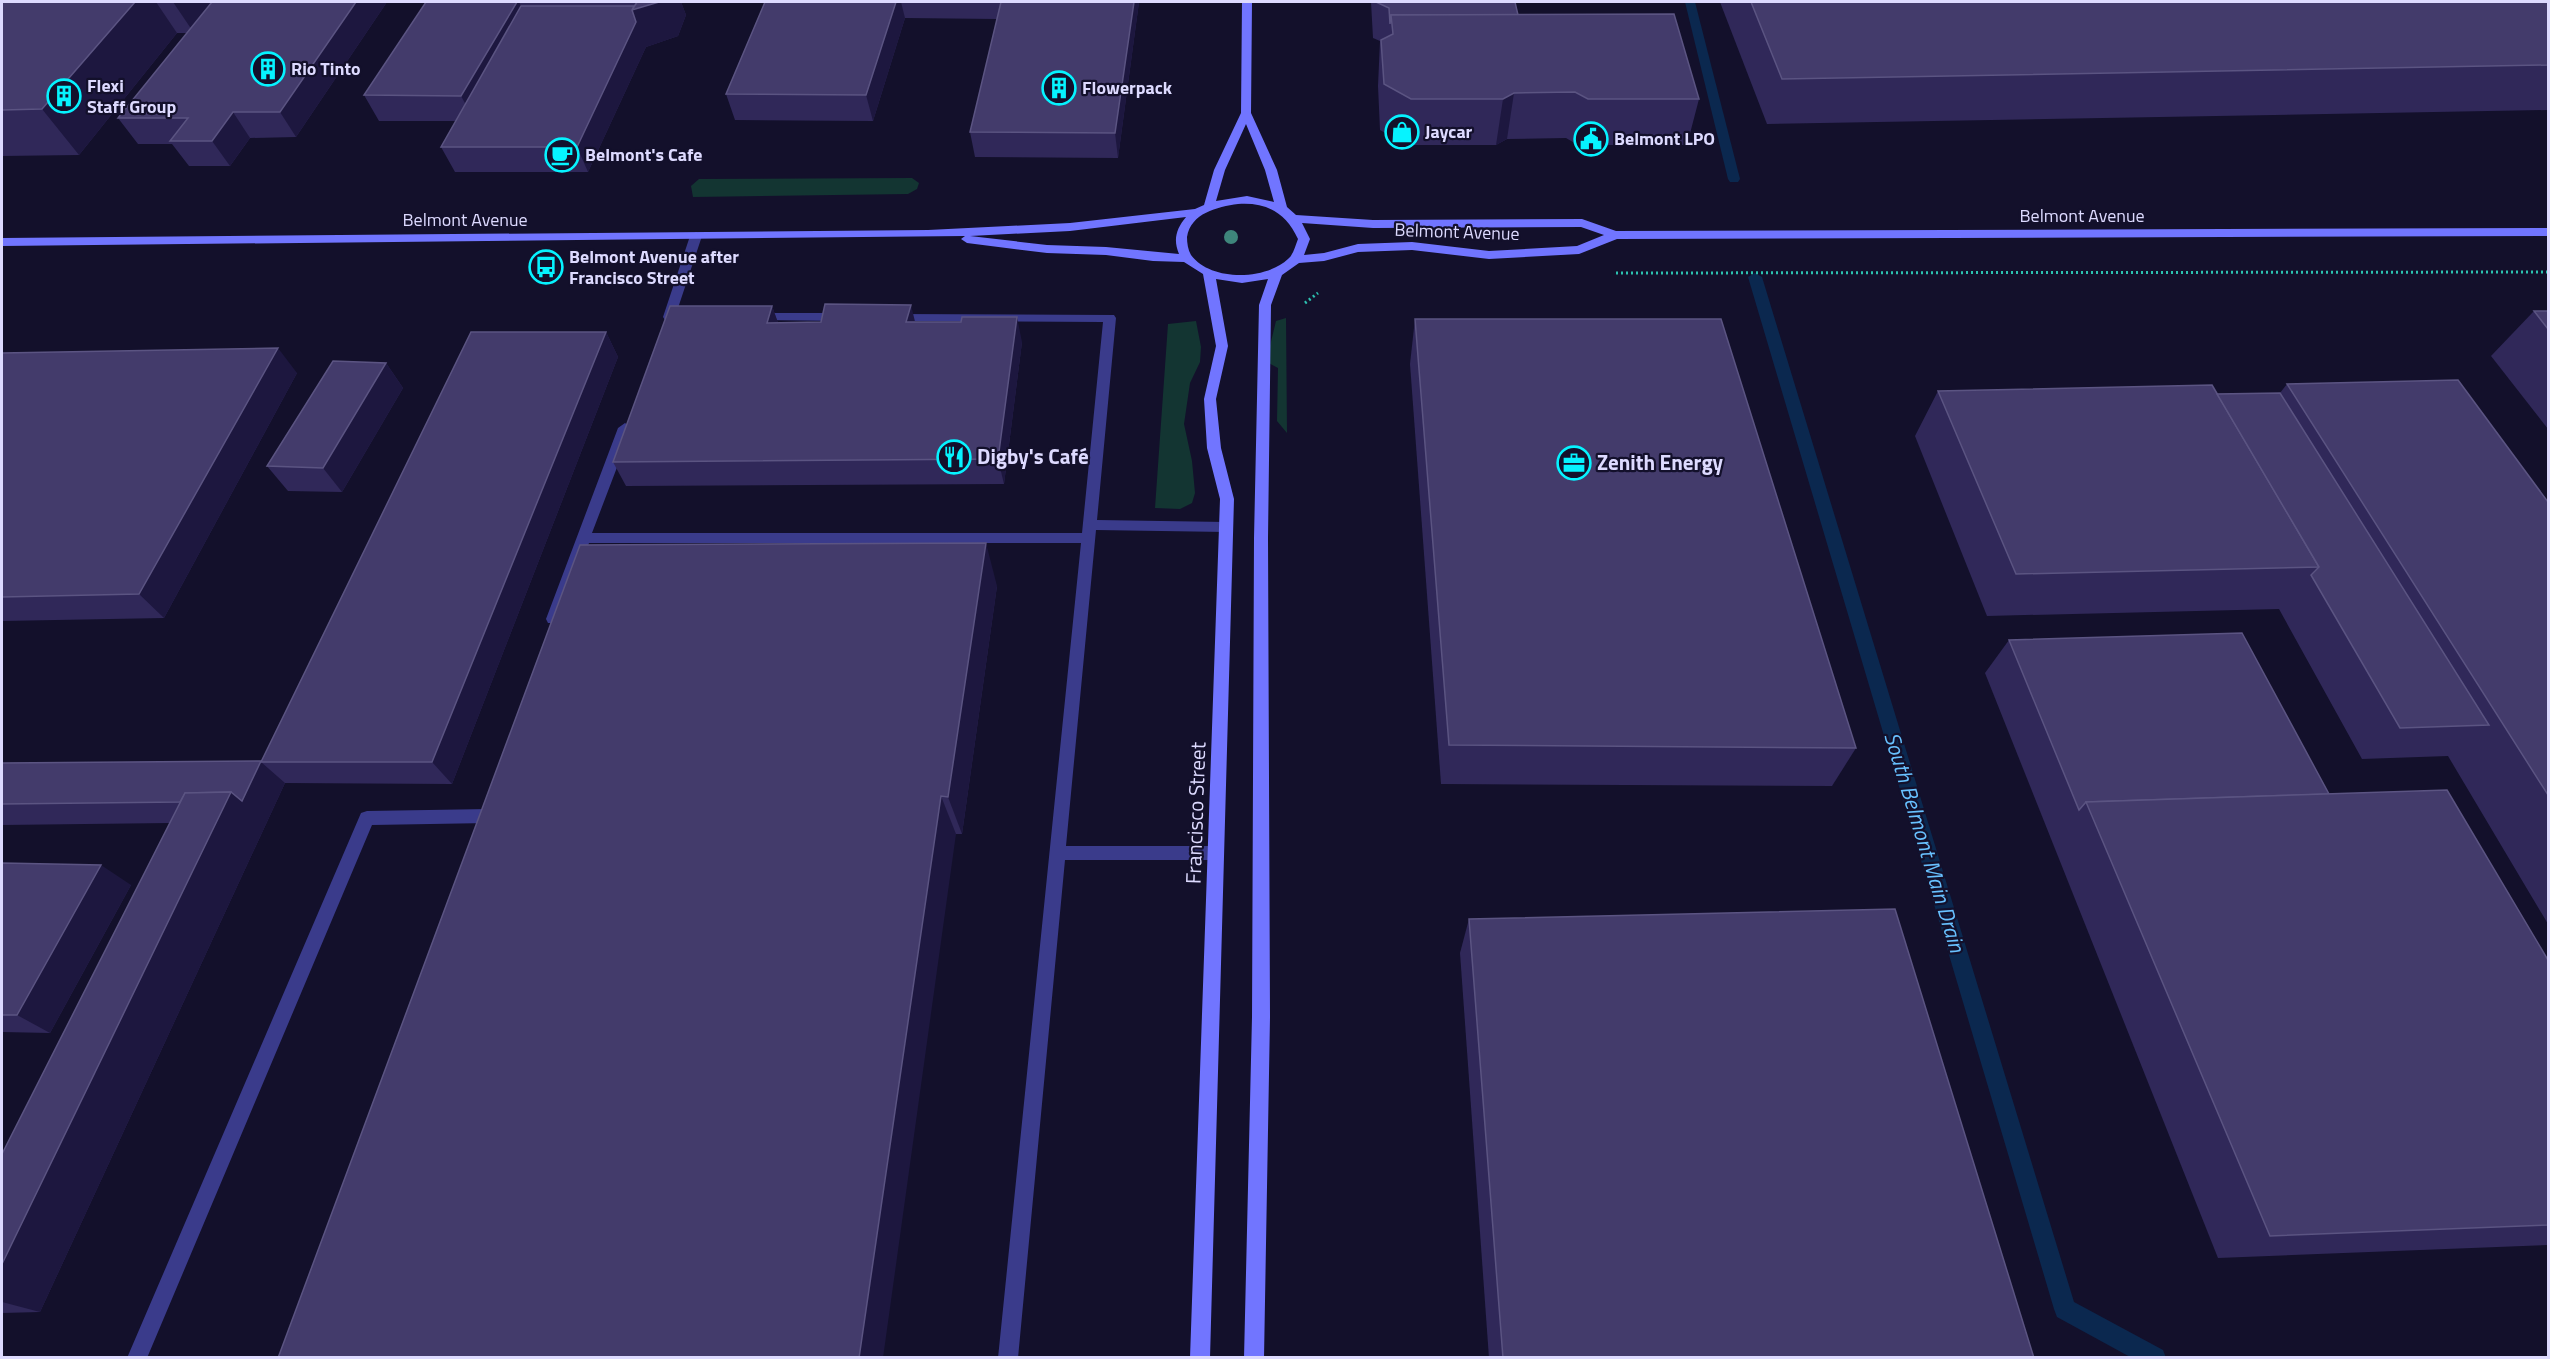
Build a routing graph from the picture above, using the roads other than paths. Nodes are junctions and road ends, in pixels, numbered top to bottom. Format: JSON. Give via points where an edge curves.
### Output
{"nodes":[{"id":1,"x":1247,"y":2,"type":"edge"},
{"id":2,"x":1246,"y":113,"type":"junction"},
{"id":3,"x":1209,"y":206,"type":"junction"},
{"id":4,"x":1282,"y":209,"type":"junction"},
{"id":5,"x":1198,"y":212,"type":"junction"},
{"id":6,"x":1295,"y":219,"type":"junction"},
{"id":7,"x":2548,"y":232,"type":"edge"},
{"id":8,"x":928,"y":234,"type":"junction"},
{"id":9,"x":696,"y":236,"type":"junction"},
{"id":10,"x":1616,"y":236,"type":"junction"},
{"id":11,"x":2,"y":242,"type":"edge"},
{"id":12,"x":1187,"y":258,"type":"junction"},
{"id":13,"x":1295,"y":259,"type":"junction"},
{"id":14,"x":1277,"y":271,"type":"junction"},
{"id":15,"x":1209,"y":273,"type":"junction"},
{"id":16,"x":690,"y":317,"type":"edge"},
{"id":17,"x":744,"y":317,"type":"edge"},
{"id":18,"x":630,"y":416,"type":"edge"},
{"id":19,"x":1226,"y":527,"type":"junction"},
{"id":20,"x":1089,"y":532,"type":"junction"},
{"id":21,"x":583,"y":538,"type":"junction"},
{"id":22,"x":550,"y":628,"type":"edge"},
{"id":23,"x":489,"y":818,"type":"edge"},
{"id":24,"x":1058,"y":853,"type":"junction"},
{"id":25,"x":1216,"y":853,"type":"junction"},
{"id":26,"x":136,"y":1358,"type":"edge"},
{"id":27,"x":1008,"y":1358,"type":"edge"},
{"id":28,"x":1200,"y":1358,"type":"edge"},
{"id":29,"x":1254,"y":1358,"type":"edge"}],
"edges":[{"from":1,"to":2,"type":"main road"},
{"from":2,"to":3,"type":"main road","via":[[1224,154]]},
{"from":2,"to":4,"type":"main road","via":[[1271,170]]},
{"from":3,"to":4,"type":"main road","via":[[1247,200]]},
{"from":3,"to":5,"type":"main road"},
{"from":4,"to":6,"type":"main road"},
{"from":5,"to":8,"type":"main road","name":"Belmont Avenue","via":[[1070,227]]},
{"from":5,"to":12,"type":"main road","via":[[1184,226],[1180,242]]},
{"from":6,"to":10,"type":"main road","name":"Belmont Avenue","via":[[1373,224],[1582,223]]},
{"from":6,"to":13,"type":"main road","via":[[1304,238]]},
{"from":7,"to":10,"type":"main road","name":"Belmont Avenue"},
{"from":8,"to":9,"type":"main road","name":"Belmont Avenue"},
{"from":8,"to":12,"type":"main road","name":"Belmont Avenue","via":[[1047,249]]},
{"from":9,"to":11,"type":"main road","name":"Belmont Avenue"},
{"from":9,"to":16,"type":"lane","via":[[666,322]]},
{"from":10,"to":13,"type":"main road","name":"Belmont Avenue","via":[[1580,250],[1489,255],[1412,246],[1358,248],[1324,257]]},
{"from":12,"to":15,"type":"main road"},
{"from":13,"to":14,"type":"main road"},
{"from":14,"to":15,"type":"main road","via":[[1247,278]]},
{"from":14,"to":29,"type":"main road","via":[[1265,305],[1261,1017]]},
{"from":15,"to":19,"type":"main road","name":"Francisco Street","via":[[1222,346],[1210,399],[1214,448],[1227,499]]},
{"from":17,"to":20,"type":"lane","via":[[1110,318]]},
{"from":18,"to":21,"type":"lane"},
{"from":19,"to":20,"type":"lane"},
{"from":19,"to":25,"type":"main road","name":"Francisco Street"},
{"from":20,"to":21,"type":"lane"},
{"from":20,"to":24,"type":"lane"},
{"from":21,"to":22,"type":"lane"},
{"from":23,"to":26,"type":"lane","via":[[367,818]]},
{"from":24,"to":25,"type":"lane"},
{"from":24,"to":27,"type":"lane"},
{"from":25,"to":28,"type":"main road","name":"Francisco Street"}]}
